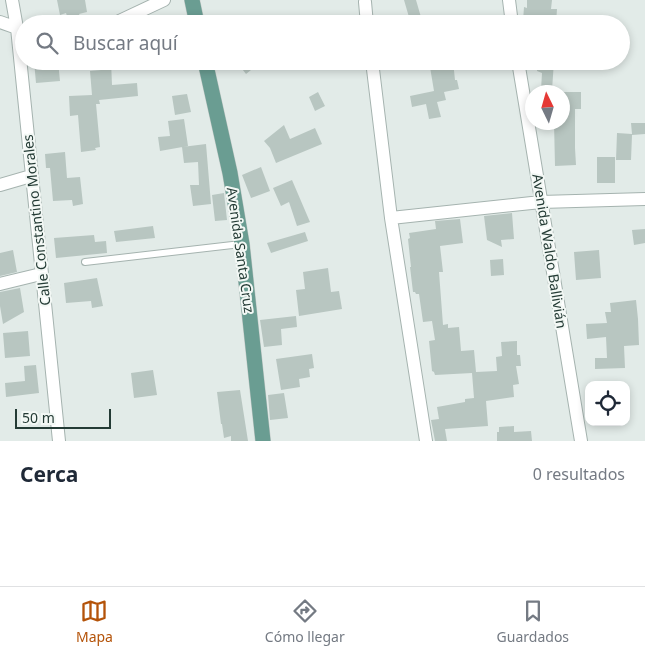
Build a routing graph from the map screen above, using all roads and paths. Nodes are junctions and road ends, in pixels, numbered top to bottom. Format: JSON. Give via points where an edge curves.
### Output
{"nodes":[{"id":1,"x":12,"y":0,"type":"edge"},
{"id":2,"x":164,"y":0,"type":"edge"},
{"id":3,"x":192,"y":0,"type":"edge"},
{"id":4,"x":508,"y":0,"type":"edge"},
{"id":5,"x":364,"y":2,"type":"dead end"},
{"id":6,"x":132,"y":15,"type":"edge"},
{"id":7,"x":195,"y":15,"type":"edge"},
{"id":8,"x":366,"y":15,"type":"edge"},
{"id":9,"x":510,"y":15,"type":"edge"},
{"id":10,"x":15,"y":17,"type":"edge"},
{"id":11,"x":0,"y":22,"type":"edge"},
{"id":12,"x":15,"y":27,"type":"edge"},
{"id":13,"x":23,"y":70,"type":"edge"},
{"id":14,"x":207,"y":70,"type":"edge"},
{"id":15,"x":373,"y":70,"type":"edge"},
{"id":16,"x":520,"y":70,"type":"edge"},
{"id":17,"x":31,"y":176,"type":"junction"},
{"id":18,"x":0,"y":185,"type":"edge"},
{"id":19,"x":645,"y":198,"type":"edge"},
{"id":20,"x":542,"y":202,"type":"junction"},
{"id":21,"x":391,"y":218,"type":"junction"},
{"id":22,"x":242,"y":244,"type":"junction"},
{"id":23,"x":85,"y":262,"type":"dead end"},
{"id":24,"x":41,"y":274,"type":"junction"},
{"id":25,"x":0,"y":284,"type":"edge"},
{"id":26,"x":59,"y":441,"type":"edge"},
{"id":27,"x":263,"y":441,"type":"edge"},
{"id":28,"x":426,"y":441,"type":"edge"},
{"id":29,"x":581,"y":441,"type":"edge"}],
"edges":[{"from":1,"to":10,"type":"street","name":"Calle Constantino Morales"},
{"from":2,"to":6,"type":"street"},
{"from":3,"to":7,"type":"main road"},
{"from":4,"to":9,"type":"street"},
{"from":5,"to":8,"type":"street"},
{"from":11,"to":12,"type":"street"},
{"from":13,"to":17,"type":"street","name":"Calle Constantino Morales"},
{"from":14,"to":22,"type":"main road","name":"Avenida Santa Cruz"},
{"from":15,"to":21,"type":"street"},
{"from":16,"to":20,"type":"street","name":"Avenida Waldo Ballivián"},
{"from":17,"to":18,"type":"street"},
{"from":17,"to":24,"type":"street","name":"Calle Constantino Morales"},
{"from":19,"to":20,"type":"street"},
{"from":20,"to":21,"type":"street"},
{"from":20,"to":29,"type":"street","name":"Avenida Waldo Ballivián"},
{"from":21,"to":28,"type":"street"},
{"from":22,"to":23,"type":"lane"},
{"from":22,"to":27,"type":"main road","name":"Avenida Santa Cruz"},
{"from":24,"to":25,"type":"street"},
{"from":24,"to":26,"type":"street","name":"Calle Constantino Morales"}]}
